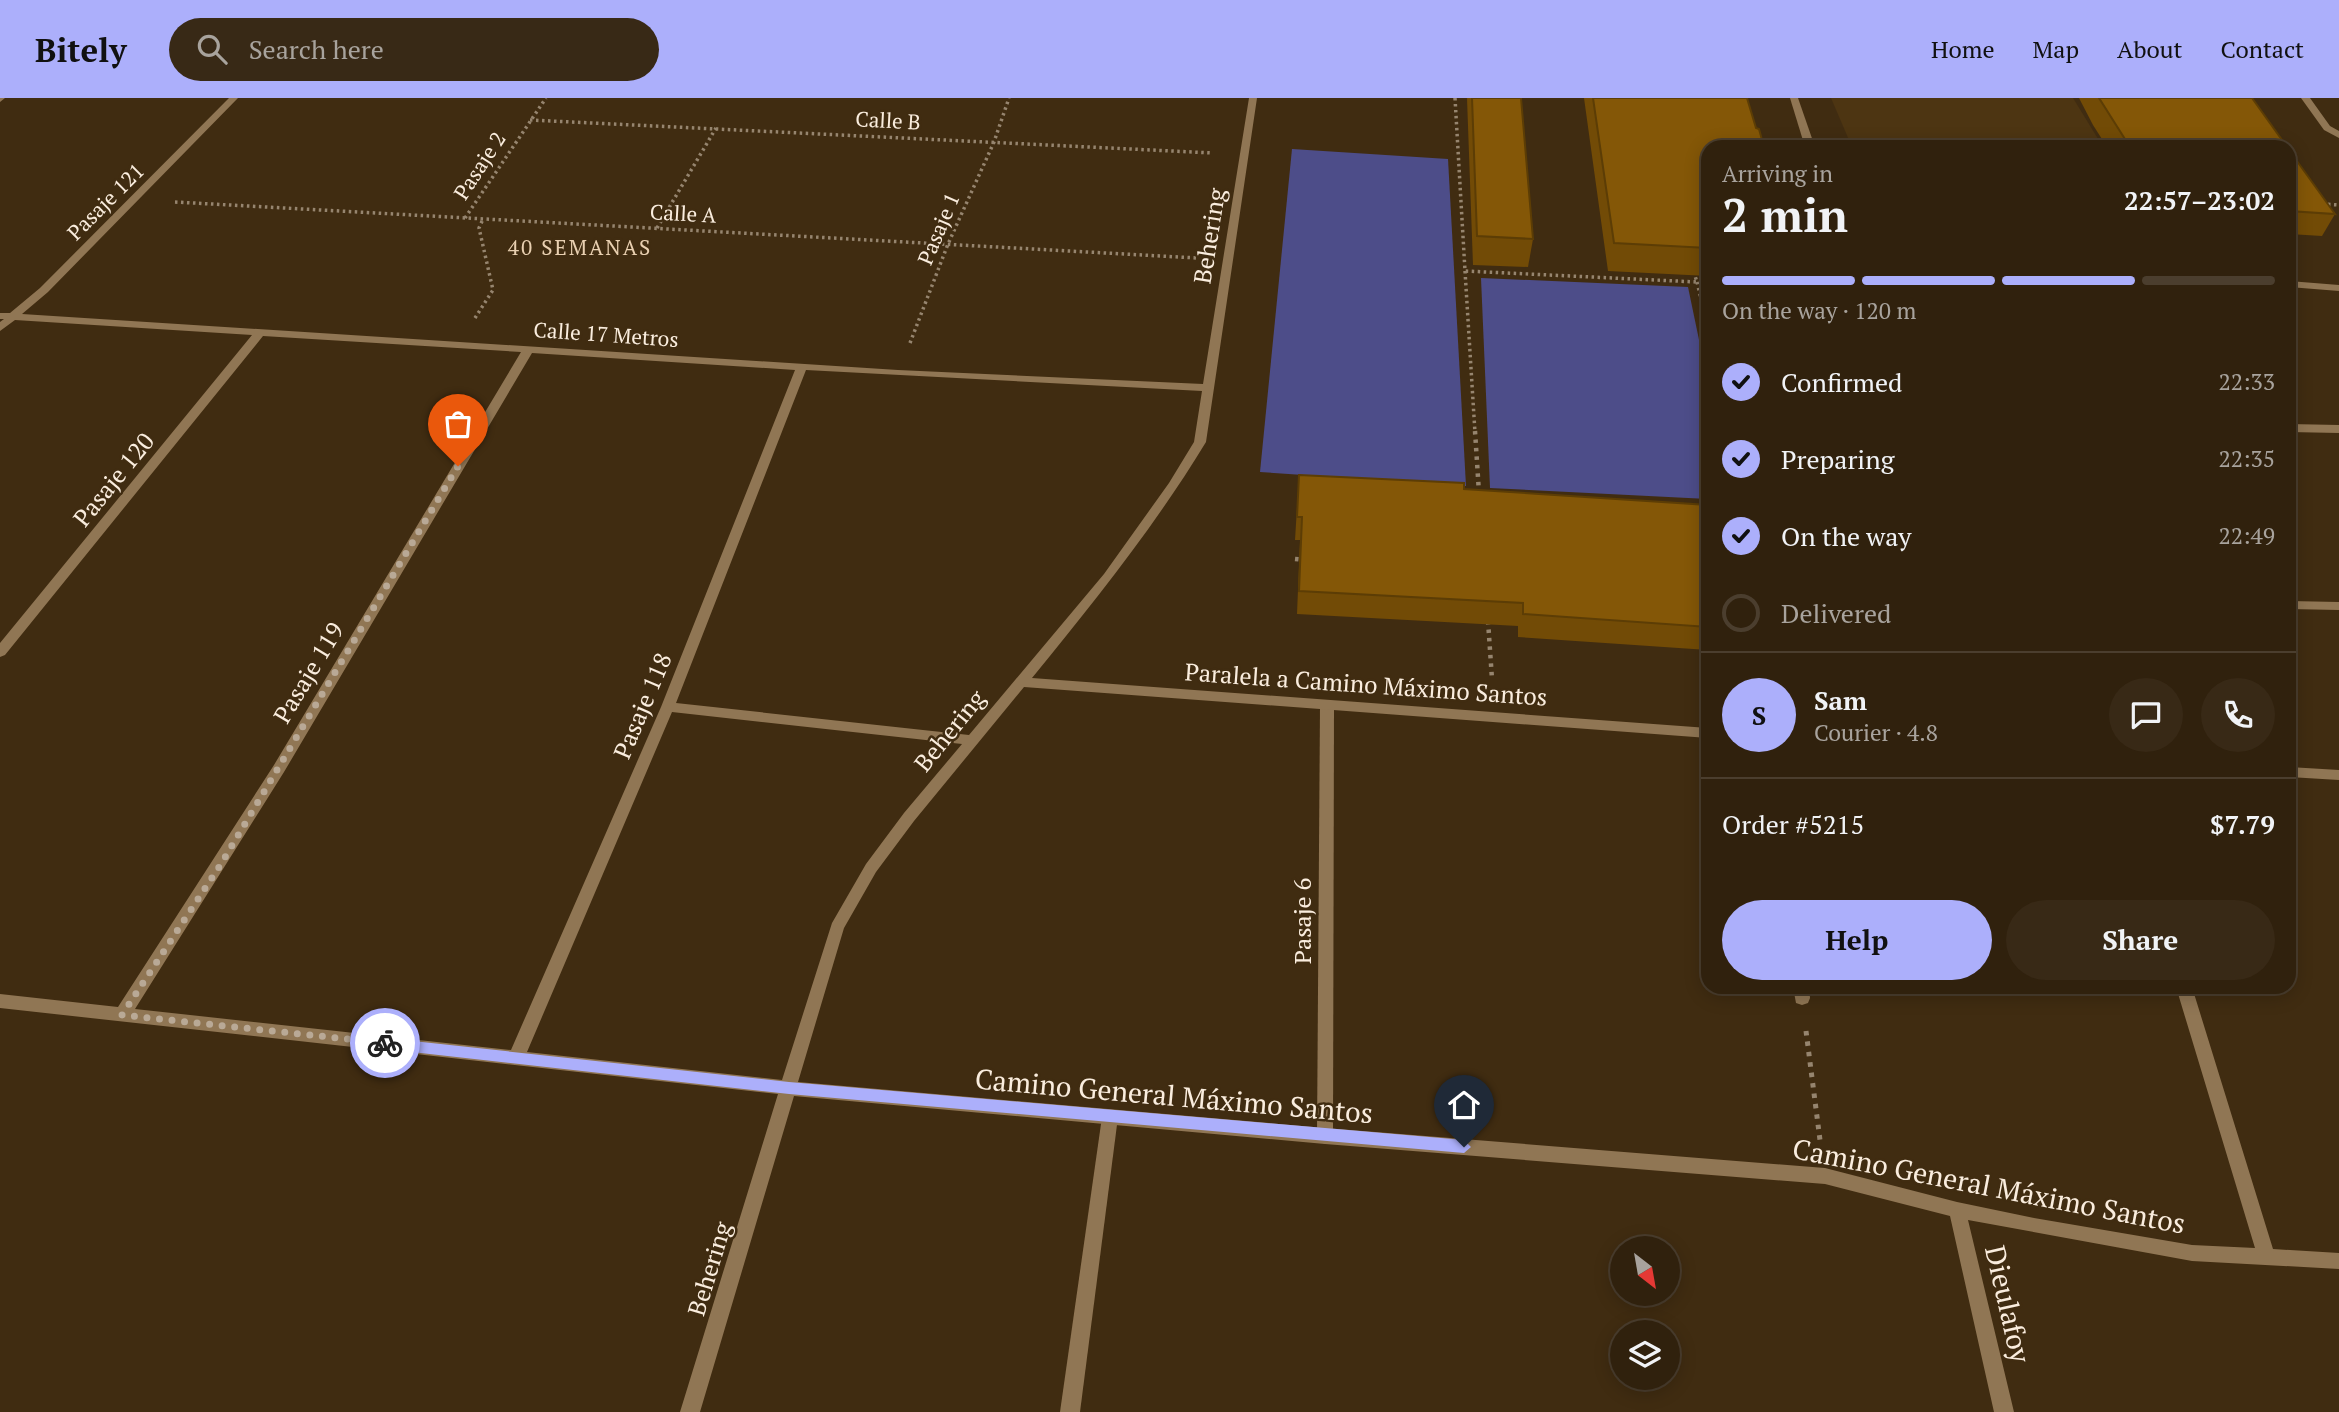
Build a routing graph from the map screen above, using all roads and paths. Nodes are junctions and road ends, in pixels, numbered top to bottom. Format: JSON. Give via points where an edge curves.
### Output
{"nodes":[{"id":1,"x":234,"y":98,"type":"edge"},
{"id":2,"x":546,"y":98,"type":"edge"},
{"id":3,"x":1009,"y":98,"type":"edge"},
{"id":4,"x":1253,"y":98,"type":"edge"},
{"id":5,"x":1455,"y":98,"type":"edge"},
{"id":6,"x":1794,"y":98,"type":"edge"},
{"id":7,"x":2305,"y":98,"type":"edge"},
{"id":8,"x":530,"y":120,"type":"junction"},
{"id":9,"x":716,"y":128,"type":"junction"},
{"id":10,"x":2339,"y":135,"type":"edge"},
{"id":11,"x":1808,"y":140,"type":"edge"},
{"id":12,"x":994,"y":142,"type":"junction"},
{"id":13,"x":1245,"y":155,"type":"junction"},
{"id":14,"x":136,"y":200,"type":"junction"},
{"id":15,"x":2314,"y":204,"type":"edge"},
{"id":16,"x":2339,"y":205,"type":"edge"},
{"id":17,"x":465,"y":218,"type":"junction"},
{"id":18,"x":483,"y":219,"type":"junction"},
{"id":19,"x":657,"y":228,"type":"junction"},
{"id":20,"x":948,"y":244,"type":"junction"},
{"id":21,"x":1229,"y":259,"type":"junction"},
{"id":22,"x":1692,"y":265,"type":"edge"},
{"id":23,"x":1465,"y":271,"type":"junction"},
{"id":24,"x":1697,"y":282,"type":"junction"},
{"id":25,"x":2296,"y":285,"type":"edge"},
{"id":26,"x":2339,"y":288,"type":"edge"},
{"id":27,"x":1701,"y":299,"type":"edge"},
{"id":28,"x":6,"y":316,"type":"edge"},
{"id":29,"x":0,"y":328,"type":"edge"},
{"id":30,"x":260,"y":332,"type":"junction"},
{"id":31,"x":458,"y":345,"type":"junction"},
{"id":32,"x":528,"y":349,"type":"junction"},
{"id":33,"x":802,"y":367,"type":"junction"},
{"id":34,"x":898,"y":373,"type":"junction"},
{"id":35,"x":1210,"y":388,"type":"junction"},
{"id":36,"x":2296,"y":428,"type":"edge"},
{"id":37,"x":2339,"y":429,"type":"edge"},
{"id":38,"x":1480,"y":502,"type":"edge"},
{"id":39,"x":1295,"y":559,"type":"dead end"},
{"id":40,"x":1309,"y":560,"type":"edge"},
{"id":41,"x":2296,"y":605,"type":"edge"},
{"id":42,"x":2339,"y":607,"type":"edge"},
{"id":43,"x":1488,"y":611,"type":"edge"},
{"id":44,"x":0,"y":652,"type":"edge"},
{"id":45,"x":1492,"y":679,"type":"dead end"},
{"id":46,"x":1021,"y":682,"type":"junction"},
{"id":47,"x":1327,"y":706,"type":"junction"},
{"id":48,"x":668,"y":707,"type":"junction"},
{"id":49,"x":1701,"y":733,"type":"edge"},
{"id":50,"x":972,"y":740,"type":"junction"},
{"id":51,"x":2296,"y":772,"type":"edge"},
{"id":52,"x":2339,"y":775,"type":"edge"},
{"id":53,"x":1801,"y":994,"type":"edge"},
{"id":54,"x":2186,"y":994,"type":"edge"},
{"id":55,"x":0,"y":1001,"type":"edge"},
{"id":56,"x":122,"y":1015,"type":"junction"},
{"id":57,"x":516,"y":1058,"type":"junction"},
{"id":58,"x":789,"y":1088,"type":"junction"},
{"id":59,"x":1110,"y":1116,"type":"junction"},
{"id":60,"x":1325,"y":1136,"type":"junction"},
{"id":61,"x":1825,"y":1176,"type":"junction"},
{"id":62,"x":1957,"y":1210,"type":"junction"},
{"id":63,"x":2267,"y":1257,"type":"junction"},
{"id":64,"x":2339,"y":1261,"type":"edge"},
{"id":65,"x":690,"y":1412,"type":"edge"},
{"id":66,"x":1070,"y":1412,"type":"edge"},
{"id":67,"x":2004,"y":1412,"type":"edge"}],
"edges":[{"from":1,"to":14,"type":"street","name":"Pasaje 121"},
{"from":2,"to":8,"type":"path","name":"Pasaje 2"},
{"from":3,"to":12,"type":"path","name":"Pasaje 1"},
{"from":4,"to":13,"type":"street","name":"Behering"},
{"from":5,"to":23,"type":"path"},
{"from":6,"to":11,"type":"street"},
{"from":7,"to":10,"type":"street","via":[[2327,128]]},
{"from":8,"to":9,"type":"path","name":"Calle B"},
{"from":8,"to":17,"type":"path","name":"Pasaje 2"},
{"from":9,"to":12,"type":"path","name":"Calle B"},
{"from":9,"to":19,"type":"path"},
{"from":12,"to":13,"type":"path","name":"Calle B"},
{"from":12,"to":20,"type":"path","name":"Pasaje 1"},
{"from":13,"to":21,"type":"street","name":"Behering"},
{"from":14,"to":17,"type":"path","name":"Calle A"},
{"from":14,"to":28,"type":"street","name":"Pasaje 121","via":[[44,290]]},
{"from":15,"to":16,"type":"path"},
{"from":17,"to":18,"type":"path","name":"Calle A"},
{"from":18,"to":19,"type":"path","name":"Calle A"},
{"from":18,"to":31,"type":"path","via":[[479,228],[493,290]]},
{"from":19,"to":20,"type":"path","name":"Calle A"},
{"from":20,"to":21,"type":"path","name":"Calle A"},
{"from":20,"to":34,"type":"path","name":"Pasaje 1"},
{"from":21,"to":35,"type":"street","name":"Behering"},
{"from":22,"to":24,"type":"path"},
{"from":23,"to":24,"type":"path"},
{"from":23,"to":38,"type":"path"},
{"from":24,"to":27,"type":"path"},
{"from":25,"to":26,"type":"street"},
{"from":28,"to":29,"type":"street","name":"Pasaje 121"},
{"from":28,"to":30,"type":"street","name":"Calle 17 Metros"},
{"from":30,"to":31,"type":"street","name":"Calle 17 Metros"},
{"from":30,"to":44,"type":"street","name":"Pasaje 120"},
{"from":31,"to":32,"type":"street","name":"Calle 17 Metros"},
{"from":32,"to":33,"type":"street","name":"Calle 17 Metros"},
{"from":32,"to":56,"type":"street","name":"Pasaje 119","via":[[235,840]]},
{"from":33,"to":34,"type":"street","name":"Calle 17 Metros"},
{"from":33,"to":48,"type":"street","name":"Pasaje 118"},
{"from":34,"to":35,"type":"street","name":"Calle 17 Metros"},
{"from":35,"to":46,"type":"street","name":"Behering","via":[[1200,442],[1174,485],[1108,577]]},
{"from":36,"to":37,"type":"street"},
{"from":39,"to":40,"type":"path"},
{"from":41,"to":42,"type":"street"},
{"from":43,"to":45,"type":"path"},
{"from":46,"to":47,"type":"street","name":"Paralela a Camino Máximo Santos"},
{"from":46,"to":50,"type":"street","name":"Behering"},
{"from":47,"to":49,"type":"street","name":"Paralela a Camino Máximo Santos"},
{"from":47,"to":60,"type":"street","name":"Pasaje 6"},
{"from":48,"to":50,"type":"street"},
{"from":48,"to":57,"type":"street","name":"Pasaje 118"},
{"from":50,"to":58,"type":"street","name":"Behering","via":[[871,868],[837,927]]},
{"from":51,"to":52,"type":"street"},
{"from":53,"to":61,"type":"path"},
{"from":54,"to":63,"type":"street"},
{"from":55,"to":56,"type":"street","name":"Camino General Máximo Santos"},
{"from":56,"to":57,"type":"street","name":"Camino General Máximo Santos"},
{"from":57,"to":58,"type":"street","name":"Camino General Máximo Santos"},
{"from":58,"to":59,"type":"street","name":"Camino General Máximo Santos"},
{"from":58,"to":65,"type":"street","name":"Behering"},
{"from":59,"to":60,"type":"street","name":"Camino General Máximo Santos"},
{"from":59,"to":66,"type":"street"},
{"from":60,"to":61,"type":"street","name":"Camino General Máximo Santos"},
{"from":61,"to":62,"type":"street","name":"Camino General Máximo Santos"},
{"from":62,"to":63,"type":"street","name":"Camino General Máximo Santos","via":[[2192,1253]]},
{"from":62,"to":67,"type":"street","name":"Dieulafoy"},
{"from":63,"to":64,"type":"street","name":"Camino General Máximo Santos"}]}
